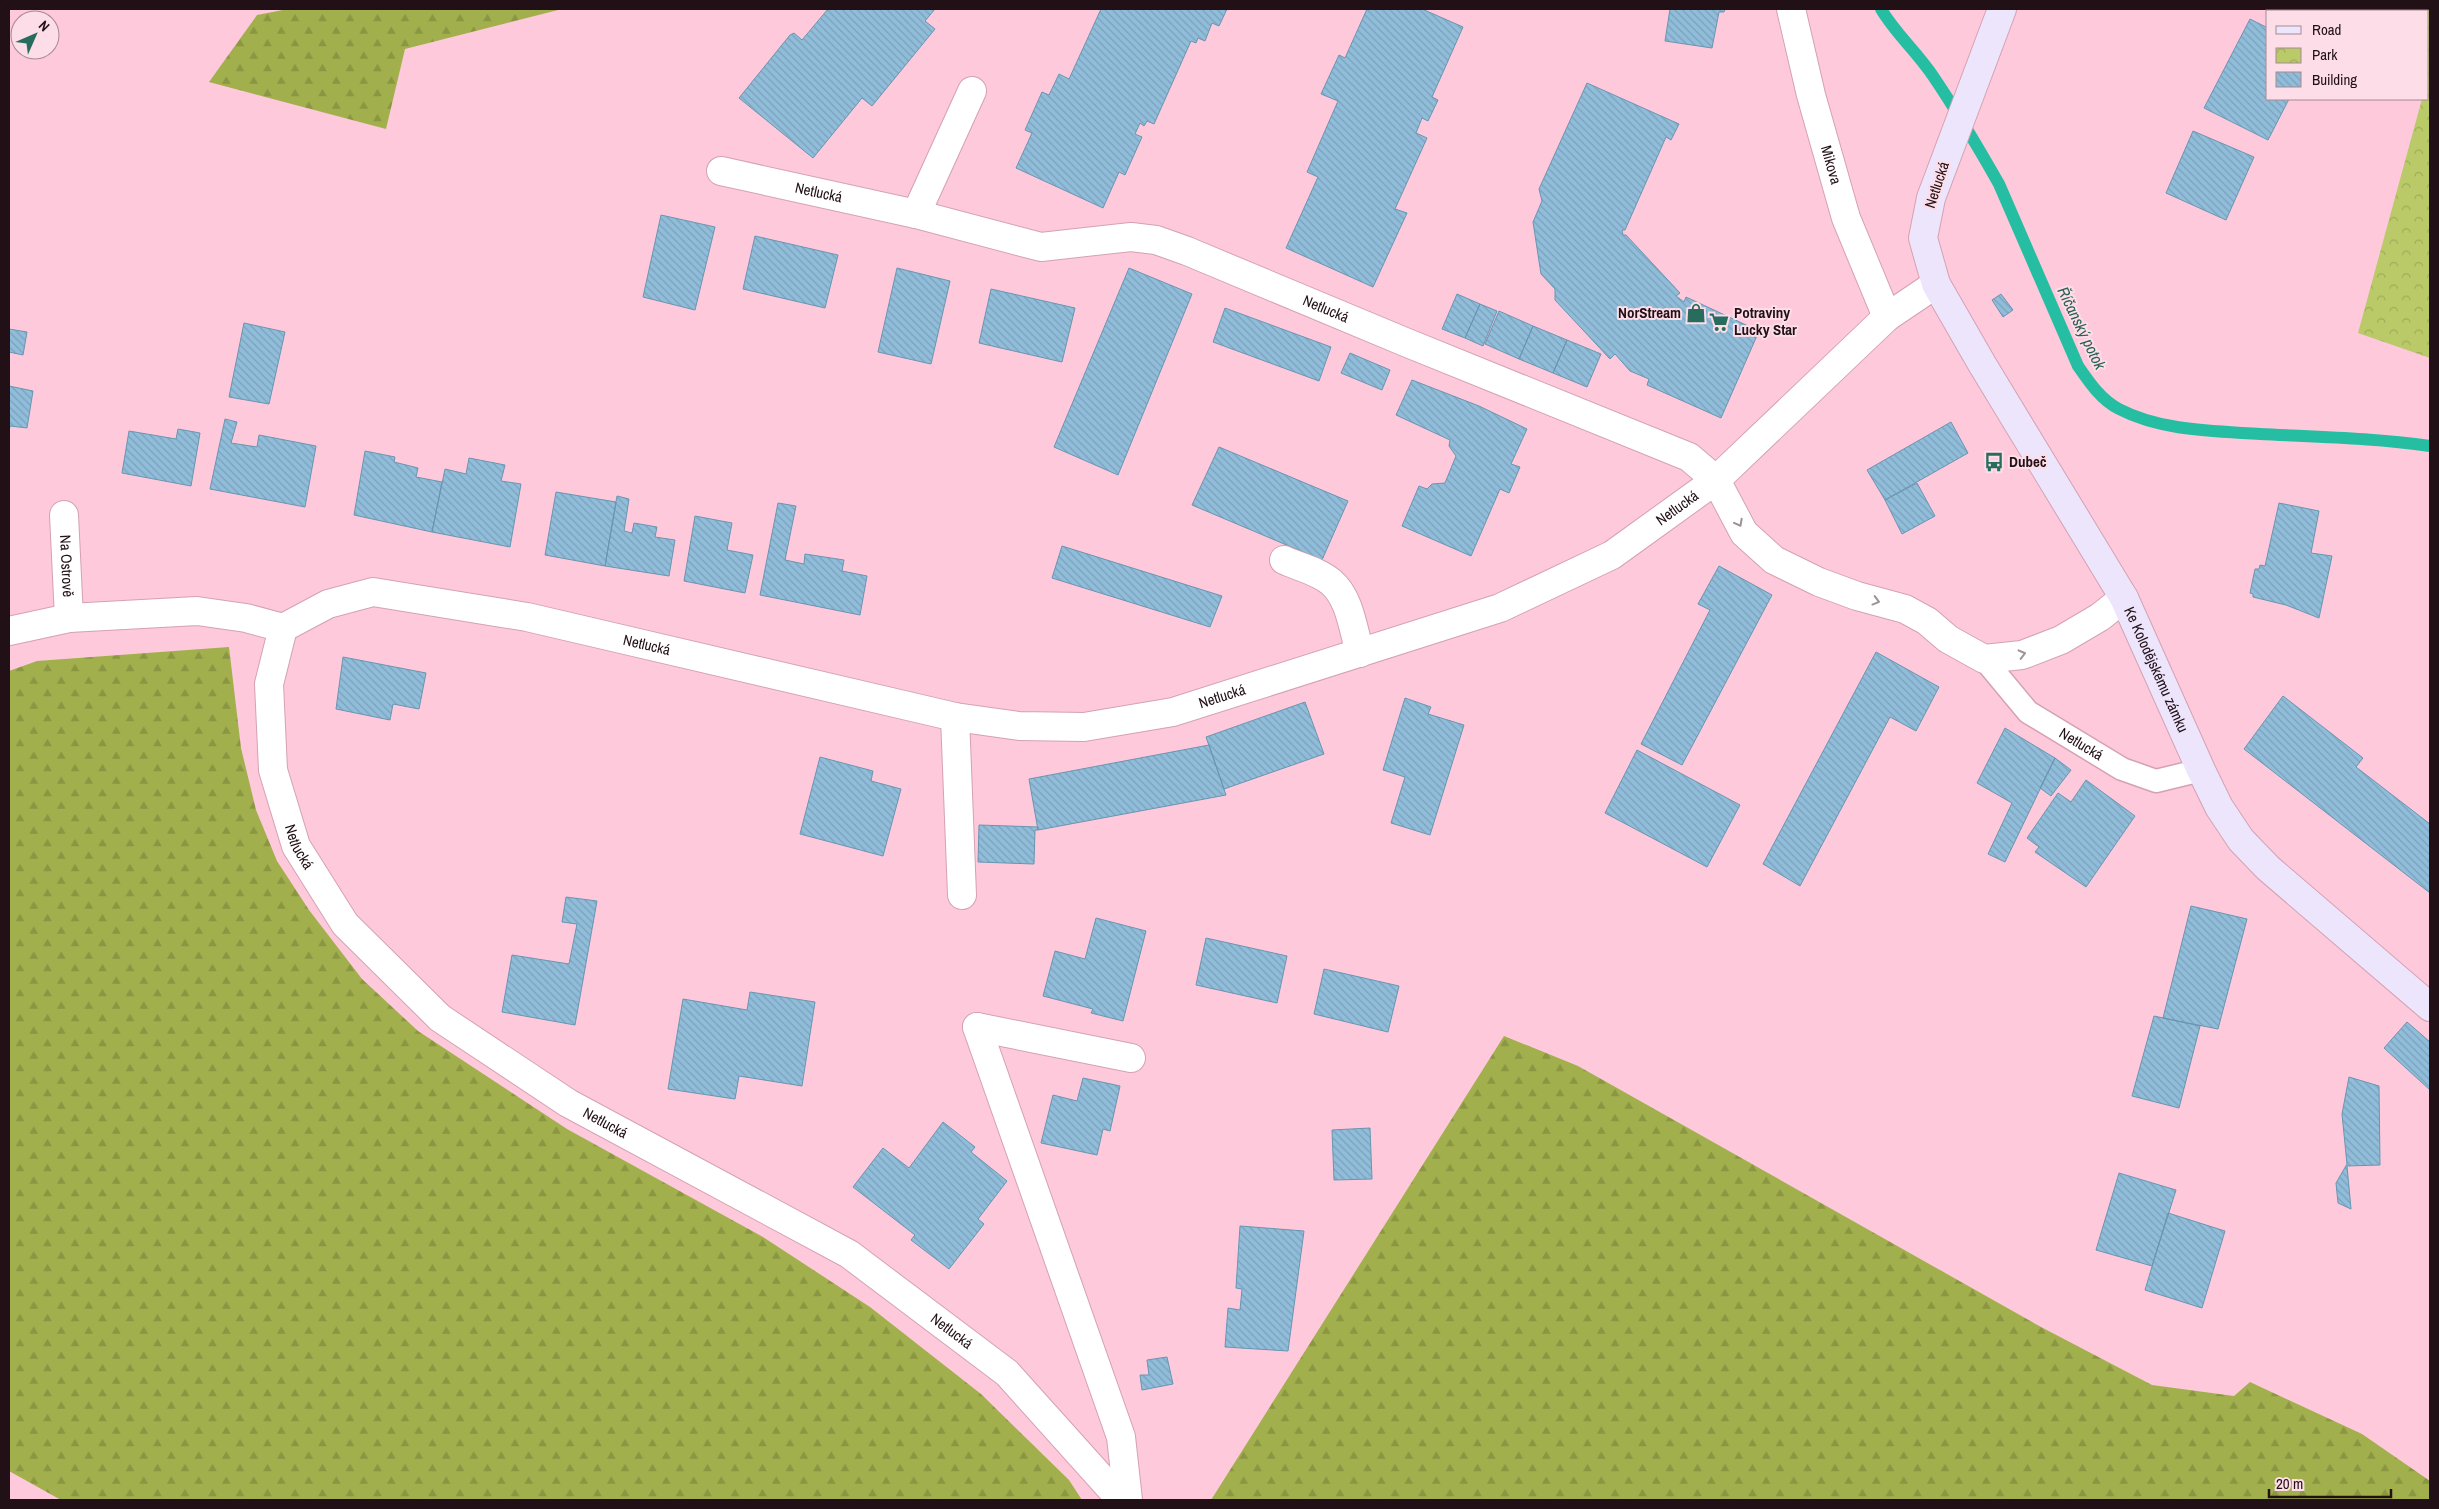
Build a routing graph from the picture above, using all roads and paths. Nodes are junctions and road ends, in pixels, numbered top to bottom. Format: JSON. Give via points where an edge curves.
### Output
{"nodes":[{"id":1,"x":1791,"y":9,"type":"edge"},
{"id":2,"x":2002,"y":9,"type":"edge"},
{"id":3,"x":972,"y":91,"type":"dead end"},
{"id":4,"x":721,"y":171,"type":"dead end"},
{"id":5,"x":916,"y":214,"type":"junction"},
{"id":6,"x":1936,"y":284,"type":"junction"},
{"id":7,"x":1887,"y":317,"type":"junction"},
{"id":8,"x":1716,"y":480,"type":"junction"},
{"id":9,"x":64,"y":515,"type":"dead end"},
{"id":10,"x":1284,"y":560,"type":"dead end"},
{"id":11,"x":2124,"y":598,"type":"junction"},
{"id":12,"x":69,"y":618,"type":"junction"},
{"id":13,"x":283,"y":628,"type":"junction"},
{"id":14,"x":9,"y":631,"type":"edge"},
{"id":15,"x":1360,"y":653,"type":"junction"},
{"id":16,"x":1984,"y":659,"type":"junction"},
{"id":17,"x":955,"y":717,"type":"junction"},
{"id":18,"x":2201,"y":770,"type":"junction"},
{"id":19,"x":962,"y":895,"type":"dead end"},
{"id":20,"x":2430,"y":1007,"type":"edge"},
{"id":21,"x":1130,"y":1058,"type":"dead end"},
{"id":22,"x":1121,"y":1500,"type":"edge"},
{"id":23,"x":1128,"y":1500,"type":"edge"}],
"edges":[{"from":1,"to":7,"type":"street","name":"Mikova","via":[[1811,95],[1846,218]]},
{"from":2,"to":6,"type":"street","name":"Netlucká","via":[[1931,198],[1924,238]]},
{"from":3,"to":5,"type":"street"},
{"from":4,"to":5,"type":"street","name":"Netlucká"},
{"from":5,"to":8,"type":"street","name":"Netlucká","via":[[1041,247],[1131,237],[1156,240],[1689,457]]},
{"from":6,"to":7,"type":"street","name":"Netlucká"},
{"from":6,"to":11,"type":"street","name":"Ke Kolodějskému zámku"},
{"from":7,"to":8,"type":"street","name":"Netlucká"},
{"from":8,"to":15,"type":"street","name":"Netlucká","via":[[1612,555],[1576,573],[1500,608]]},
{"from":8,"to":16,"type":"street","name":"Netlucká","one_way":true,"via":[[1744,533],[1774,560],[1819,582],[1904,608]]},
{"from":9,"to":12,"type":"street","name":"Na Ostrově"},
{"from":10,"to":15,"type":"street","via":[[1319,575],[1339,590],[1345,600]]},
{"from":16,"to":11,"type":"street","one_way":true,"via":[[2022,655],[2061,640]]},
{"from":11,"to":18,"type":"street","name":"Ke Kolodějskému zámku"},
{"from":12,"to":13,"type":"street","via":[[197,612],[246,618]]},
{"from":12,"to":14,"type":"street"},
{"from":13,"to":17,"type":"street","name":"Netlucká","via":[[328,604],[373,592],[527,617]]},
{"from":13,"to":22,"type":"street","name":"Netlucká","via":[[269,684],[273,770],[296,846],[345,924],[440,1018],[568,1103],[849,1254],[1007,1373]]},
{"from":15,"to":17,"type":"street","name":"Netlucká","via":[[1173,712],[1084,727],[1019,726]]},
{"from":16,"to":18,"type":"lane","name":"Netlucká","via":[[2028,712],[2122,769],[2156,781]]},
{"from":17,"to":19,"type":"street"},
{"from":18,"to":20,"type":"street","name":"Ke Kolodějskému zámku","via":[[2219,807],[2248,847],[2294,891]]},
{"from":21,"to":23,"type":"street","via":[[977,1027],[1121,1437]]}]}
